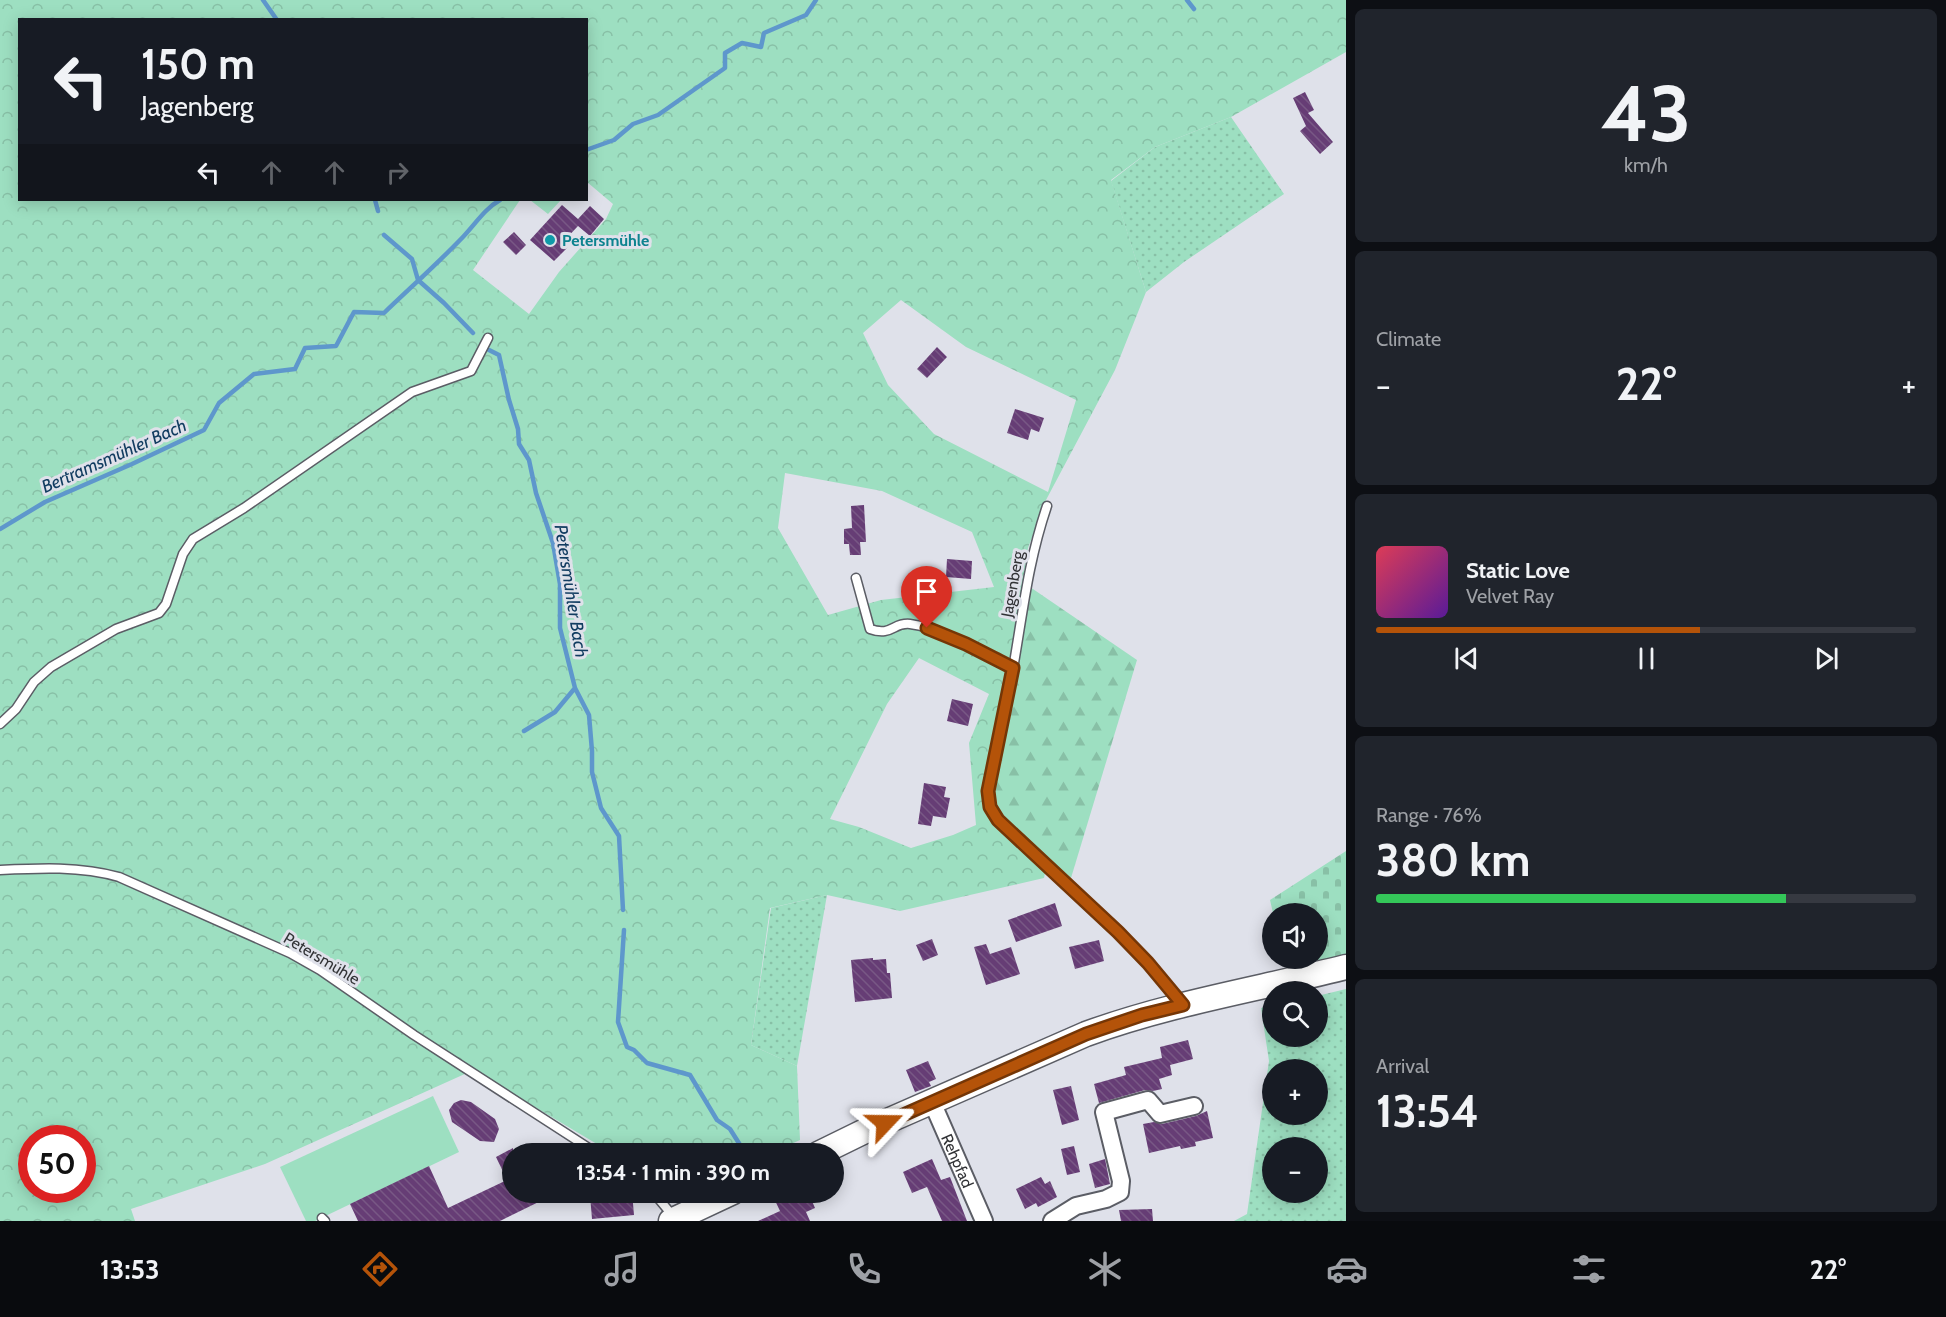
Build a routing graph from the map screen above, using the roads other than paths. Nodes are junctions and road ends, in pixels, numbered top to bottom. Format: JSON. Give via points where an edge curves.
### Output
{"nodes":[{"id":1,"x":488,"y":338,"type":"dead end"},
{"id":2,"x":1047,"y":506,"type":"dead end"},
{"id":3,"x":856,"y":578,"type":"dead end"},
{"id":4,"x":1013,"y":668,"type":"junction"},
{"id":5,"x":0,"y":724,"type":"edge"},
{"id":6,"x":0,"y":870,"type":"edge"},
{"id":7,"x":1346,"y":967,"type":"edge"},
{"id":8,"x":1183,"y":1005,"type":"junction"},
{"id":9,"x":932,"y":1102,"type":"junction"},
{"id":10,"x":1194,"y":1106,"type":"dead end"},
{"id":11,"x":581,"y":1143,"type":"edge"},
{"id":12,"x":842,"y":1143,"type":"edge"},
{"id":13,"x":663,"y":1203,"type":"edge"},
{"id":14,"x":709,"y":1203,"type":"edge"},
{"id":15,"x":673,"y":1220,"type":"edge"},
{"id":16,"x":984,"y":1221,"type":"edge"},
{"id":17,"x":1052,"y":1221,"type":"edge"}],
"edges":[{"from":1,"to":5,"type":"lane","via":[[471,371],[412,392],[254,502],[193,539],[159,613],[116,629],[51,667]]},
{"from":2,"to":4,"type":"lane","name":"Jagenberg","via":[[1035,542]]},
{"from":3,"to":4,"type":"lane","via":[[870,629],[880,633],[908,623],[927,628]]},
{"from":4,"to":8,"type":"lane","name":"Jagenberg","via":[[988,791],[990,807],[998,820],[1148,963]]},
{"from":6,"to":11,"type":"lane","name":"Petersmühle","via":[[77,869],[105,874],[291,953]]},
{"from":7,"to":8,"type":"main road"},
{"from":8,"to":9,"type":"main road","via":[[1086,1034]]},
{"from":9,"to":12,"type":"main road"},
{"from":9,"to":16,"type":"street","name":"Rehpfad"},
{"from":10,"to":17,"type":"street","via":[[1160,1114],[1148,1100],[1104,1112],[1121,1181],[1120,1192],[1076,1206]]},
{"from":13,"to":15,"type":"lane"},
{"from":14,"to":15,"type":"main road"}]}
